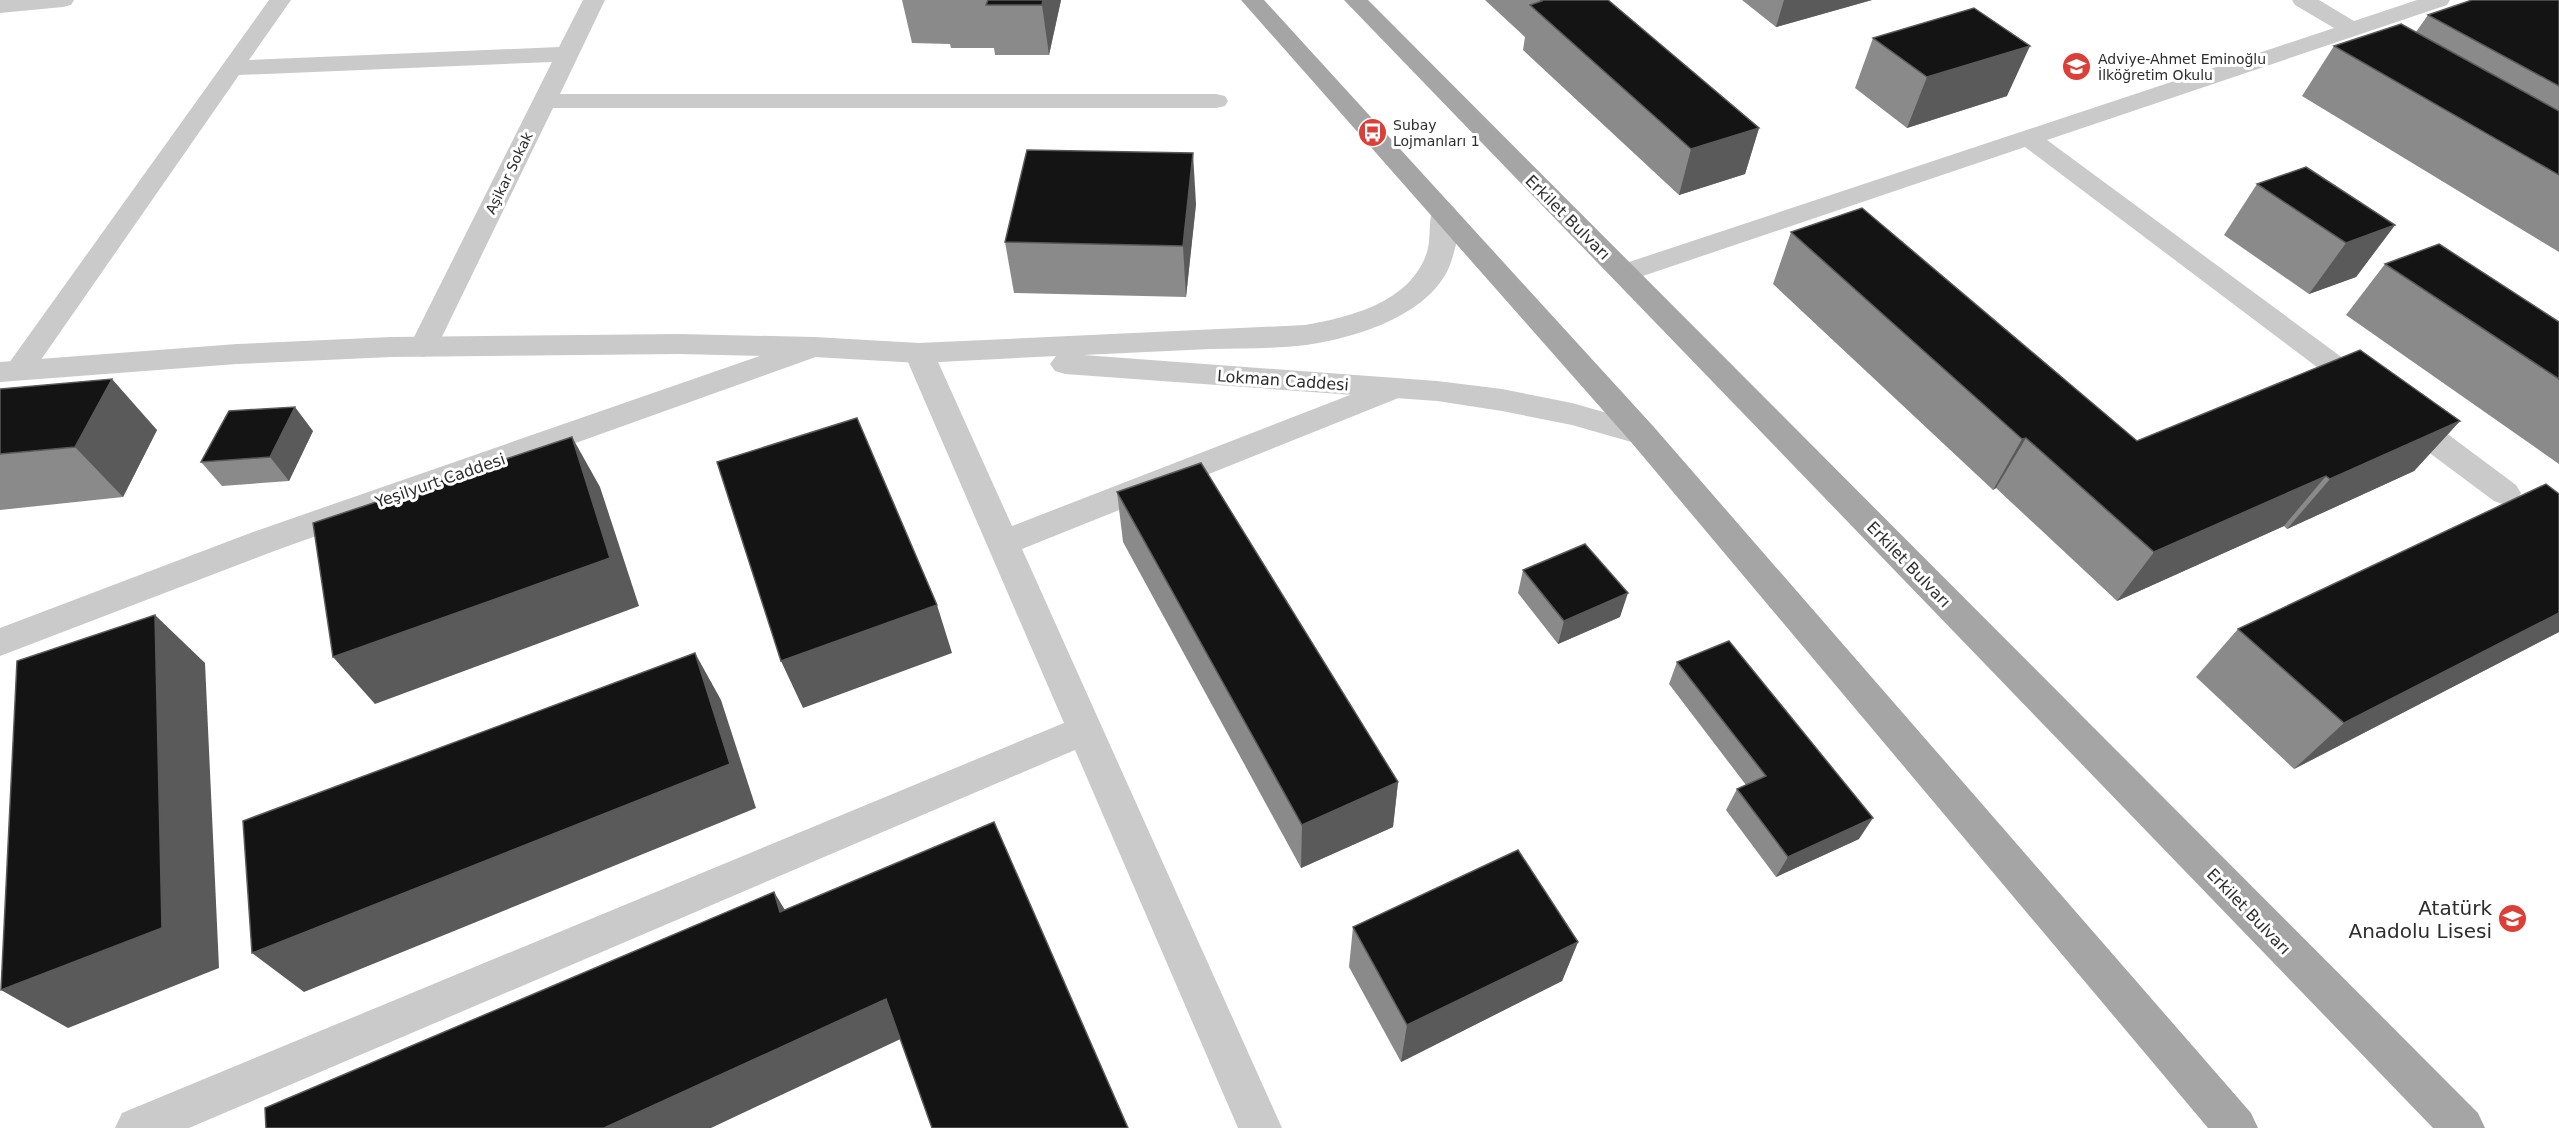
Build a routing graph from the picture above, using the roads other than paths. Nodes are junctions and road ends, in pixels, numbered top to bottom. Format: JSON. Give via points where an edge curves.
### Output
{"nodes":[{"id":1,"x":63,"y":0,"type":"edge"},
{"id":2,"x":280,"y":0,"type":"edge"},
{"id":3,"x":594,"y":0,"type":"edge"},
{"id":4,"x":1252,"y":0,"type":"edge"},
{"id":5,"x":1355,"y":0,"type":"edge"},
{"id":6,"x":2303,"y":0,"type":"edge"},
{"id":7,"x":2439,"y":0,"type":"edge"},
{"id":8,"x":0,"y":6,"type":"edge"},
{"id":9,"x":2352,"y":29,"type":"junction"},
{"id":10,"x":2326,"y":38,"type":"junction"},
{"id":11,"x":567,"y":54,"type":"junction"},
{"id":12,"x":2356,"y":56,"type":"edge"},
{"id":13,"x":233,"y":68,"type":"junction"},
{"id":14,"x":544,"y":101,"type":"junction"},
{"id":15,"x":1216,"y":101,"type":"dead end"},
{"id":16,"x":2028,"y":138,"type":"junction"},
{"id":17,"x":1444,"y":212,"type":"junction"},
{"id":18,"x":1624,"y":273,"type":"junction"},
{"id":19,"x":423,"y":347,"type":"junction"},
{"id":20,"x":814,"y":347,"type":"junction"},
{"id":21,"x":919,"y":353,"type":"junction"},
{"id":22,"x":9,"y":371,"type":"edge"},
{"id":23,"x":1396,"y":388,"type":"junction"},
{"id":24,"x":1642,"y":434,"type":"junction"},
{"id":25,"x":2505,"y":493,"type":"dead end"},
{"id":26,"x":1003,"y":543,"type":"junction"},
{"id":27,"x":0,"y":642,"type":"edge"},
{"id":28,"x":1085,"y":730,"type":"junction"},
{"id":29,"x":137,"y":1128,"type":"edge"},
{"id":30,"x":1260,"y":1128,"type":"edge"},
{"id":31,"x":2236,"y":1128,"type":"edge"},
{"id":32,"x":2463,"y":1128,"type":"edge"}],
"edges":[{"from":1,"to":8,"type":"street"},
{"from":2,"to":13,"type":"street"},
{"from":3,"to":11,"type":"street","name":"Aşikar Sokak"},
{"from":4,"to":17,"type":"main road"},
{"from":5,"to":18,"type":"main road","name":"Erkilet Bulvarı"},
{"from":6,"to":9,"type":"street"},
{"from":7,"to":9,"type":"street"},
{"from":9,"to":10,"type":"street"},
{"from":10,"to":12,"type":"street"},
{"from":10,"to":16,"type":"street"},
{"from":11,"to":13,"type":"street"},
{"from":11,"to":14,"type":"street","name":"Aşikar Sokak"},
{"from":13,"to":22,"type":"street"},
{"from":14,"to":15,"type":"street"},
{"from":14,"to":19,"type":"street","name":"Aşikar Sokak"},
{"from":16,"to":18,"type":"street"},
{"from":16,"to":25,"type":"street"},
{"from":17,"to":21,"type":"street","via":[[1444,252],[1419,289],[1378,315],[1331,331]]},
{"from":17,"to":24,"type":"main road"},
{"from":18,"to":32,"type":"main road","name":"Erkilet Bulvarı"},
{"from":19,"to":20,"type":"street"},
{"from":19,"to":22,"type":"street","via":[[237,354]]},
{"from":20,"to":21,"type":"street"},
{"from":20,"to":27,"type":"street","name":"Yeşilyurt Caddesi","via":[[265,541]]},
{"from":21,"to":23,"type":"street","name":"Lokman Caddesi"},
{"from":21,"to":26,"type":"street"},
{"from":23,"to":24,"type":"street","name":"Lokman Caddesi","via":[[1502,400]]},
{"from":23,"to":26,"type":"street"},
{"from":24,"to":31,"type":"main road"},
{"from":26,"to":28,"type":"street"},
{"from":28,"to":29,"type":"street"},
{"from":28,"to":30,"type":"street"}]}
